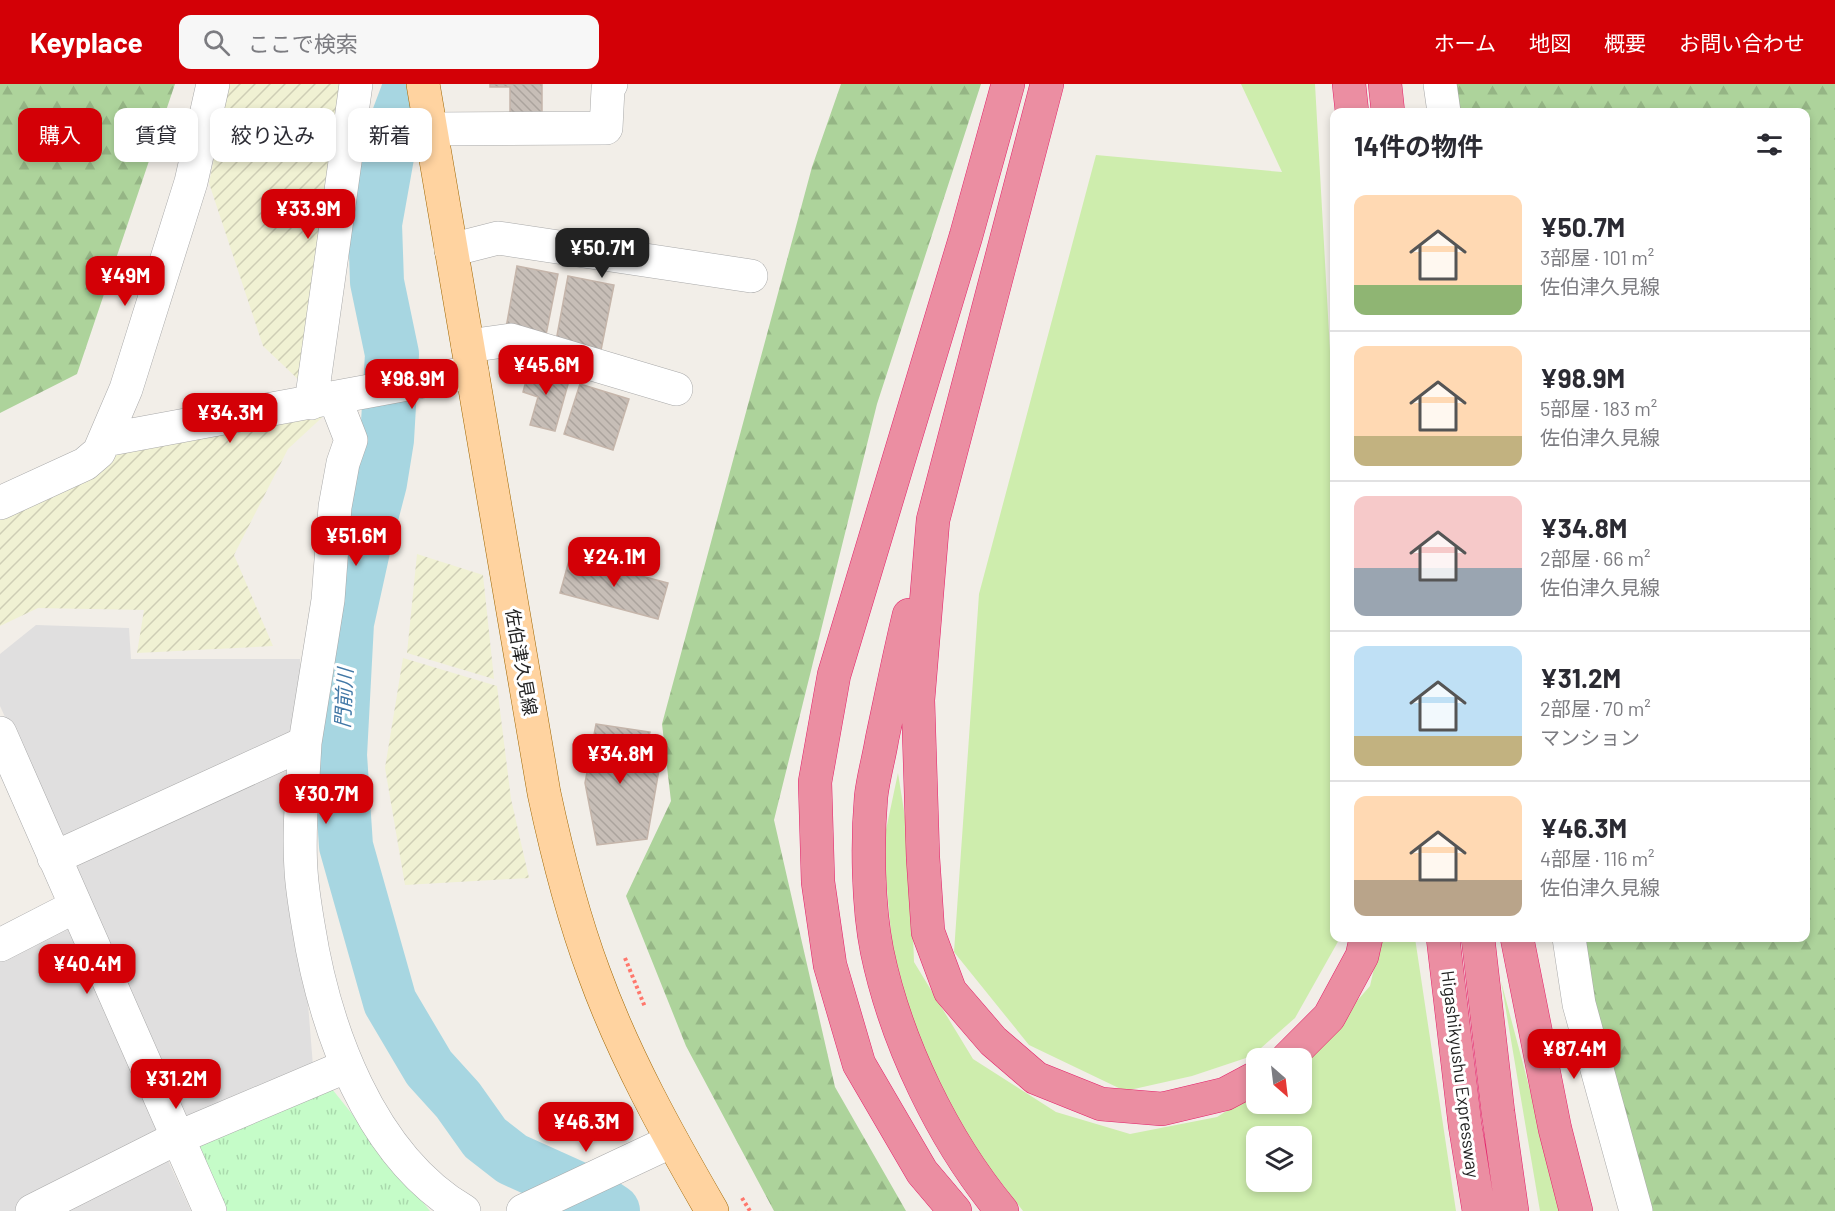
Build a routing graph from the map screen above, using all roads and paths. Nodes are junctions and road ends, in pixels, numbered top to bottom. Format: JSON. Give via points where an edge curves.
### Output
{"nodes":[{"id":1,"x":213,"y":84,"type":"edge"},
{"id":2,"x":356,"y":84,"type":"edge"},
{"id":3,"x":423,"y":84,"type":"edge"},
{"id":4,"x":611,"y":84,"type":"edge"},
{"id":5,"x":1008,"y":84,"type":"edge"},
{"id":6,"x":1047,"y":84,"type":"edge"},
{"id":7,"x":1342,"y":84,"type":"edge"},
{"id":8,"x":1349,"y":84,"type":"edge"},
{"id":9,"x":1385,"y":84,"type":"edge"},
{"id":10,"x":1440,"y":84,"type":"edge"},
{"id":11,"x":1343,"y":108,"type":"edge"},
{"id":12,"x":1352,"y":108,"type":"edge"},
{"id":13,"x":1388,"y":108,"type":"edge"},
{"id":14,"x":1443,"y":108,"type":"edge"},
{"id":15,"x":433,"y":139,"type":"junction"},
{"id":16,"x":452,"y":250,"type":"junction"},
{"id":17,"x":751,"y":276,"type":"dead end"},
{"id":18,"x":470,"y":364,"type":"junction"},
{"id":19,"x":676,"y":389,"type":"dead end"},
{"id":20,"x":330,"y":399,"type":"junction"},
{"id":21,"x":105,"y":440,"type":"junction"},
{"id":22,"x":0,"y":503,"type":"edge"},
{"id":23,"x":933,"y":520,"type":"junction"},
{"id":24,"x":0,"y":733,"type":"edge"},
{"id":25,"x":305,"y":743,"type":"junction"},
{"id":26,"x":54,"y":858,"type":"junction"},
{"id":27,"x":76,"y":906,"type":"junction"},
{"id":28,"x":1365,"y":942,"type":"edge"},
{"id":29,"x":1443,"y":942,"type":"edge"},
{"id":30,"x":1478,"y":942,"type":"edge"},
{"id":31,"x":1518,"y":942,"type":"edge"},
{"id":32,"x":1570,"y":942,"type":"edge"},
{"id":33,"x":0,"y":945,"type":"edge"},
{"id":34,"x":624,"y":954,"type":"dead end"},
{"id":35,"x":645,"y":1008,"type":"dead end"},
{"id":36,"x":1298,"y":1048,"type":"edge"},
{"id":37,"x":859,"y":1064,"type":"junction"},
{"id":38,"x":347,"y":1066,"type":"junction"},
{"id":39,"x":1246,"y":1083,"type":"edge"},
{"id":40,"x":177,"y":1138,"type":"junction"},
{"id":41,"x":671,"y":1142,"type":"junction"},
{"id":42,"x":739,"y":1191,"type":"dead end"},
{"id":43,"x":32,"y":1211,"type":"edge"},
{"id":44,"x":210,"y":1211,"type":"edge"},
{"id":45,"x":464,"y":1211,"type":"edge"},
{"id":46,"x":523,"y":1211,"type":"edge"},
{"id":47,"x":712,"y":1211,"type":"edge"},
{"id":48,"x":750,"y":1211,"type":"edge"},
{"id":49,"x":926,"y":1211,"type":"edge"},
{"id":50,"x":955,"y":1211,"type":"edge"},
{"id":51,"x":1002,"y":1211,"type":"edge"},
{"id":52,"x":1479,"y":1211,"type":"edge"},
{"id":53,"x":1512,"y":1211,"type":"edge"},
{"id":54,"x":1576,"y":1211,"type":"edge"},
{"id":55,"x":1636,"y":1211,"type":"edge"}],
"edges":[{"from":1,"to":21,"type":"street","via":[[191,182],[126,389]]},
{"from":2,"to":20,"type":"street"},
{"from":3,"to":15,"type":"main road","name":"佐伯津久見線"},
{"from":4,"to":15,"type":"street","via":[[606,128]]},
{"from":5,"to":37,"type":"highway","via":[[834,675],[815,782],[818,882],[830,965]]},
{"from":6,"to":23,"type":"highway"},
{"from":7,"to":11,"type":"highway"},
{"from":8,"to":12,"type":"highway"},
{"from":9,"to":13,"type":"highway"},
{"from":10,"to":14,"type":"street"},
{"from":15,"to":16,"type":"main road","name":"佐伯津久見線"},
{"from":16,"to":17,"type":"street","via":[[498,238]]},
{"from":16,"to":18,"type":"main road","name":"佐伯津久見線"},
{"from":18,"to":19,"type":"street","via":[[511,340]]},
{"from":18,"to":20,"type":"street"},
{"from":18,"to":41,"type":"main road","name":"佐伯津久見線","via":[[561,872],[594,974]]},
{"from":20,"to":21,"type":"street"},
{"from":20,"to":25,"type":"street","via":[[351,440],[335,507],[328,600]]},
{"from":21,"to":22,"type":"street","via":[[99,452],[85,464]]},
{"from":23,"to":39,"type":"highway","via":[[918,700],[923,858],[928,932],[950,991],[993,1041],[1036,1078],[1101,1104],[1162,1109],[1225,1094]]},
{"from":23,"to":51,"type":"highway","via":[[898,661],[871,796],[869,877],[877,950],[898,1029],[936,1109],[978,1182]]},
{"from":24,"to":26,"type":"street"},
{"from":25,"to":26,"type":"street"},
{"from":25,"to":38,"type":"street","via":[[300,832],[302,881],[313,957]]},
{"from":26,"to":27,"type":"street"},
{"from":27,"to":33,"type":"street"},
{"from":27,"to":40,"type":"street"},
{"from":28,"to":36,"type":"highway","via":[[1362,956],[1329,1017]]},
{"from":29,"to":52,"type":"highway","name":"Higashikyushu Expressway"},
{"from":30,"to":53,"type":"highway","name":"Higashikyushu Expressway"},
{"from":31,"to":54,"type":"highway","via":[[1555,1129]]},
{"from":32,"to":55,"type":"street","via":[[1579,1004]]},
{"from":34,"to":35,"type":"path"},
{"from":37,"to":49,"type":"highway","via":[[897,1158]]},
{"from":37,"to":50,"type":"highway","via":[[922,1172]]},
{"from":38,"to":40,"type":"street"},
{"from":38,"to":45,"type":"street","via":[[402,1156],[422,1179]]},
{"from":40,"to":43,"type":"street"},
{"from":40,"to":44,"type":"street"},
{"from":41,"to":46,"type":"street"},
{"from":41,"to":47,"type":"main road","name":"佐伯津久見線"},
{"from":42,"to":48,"type":"path"}]}
